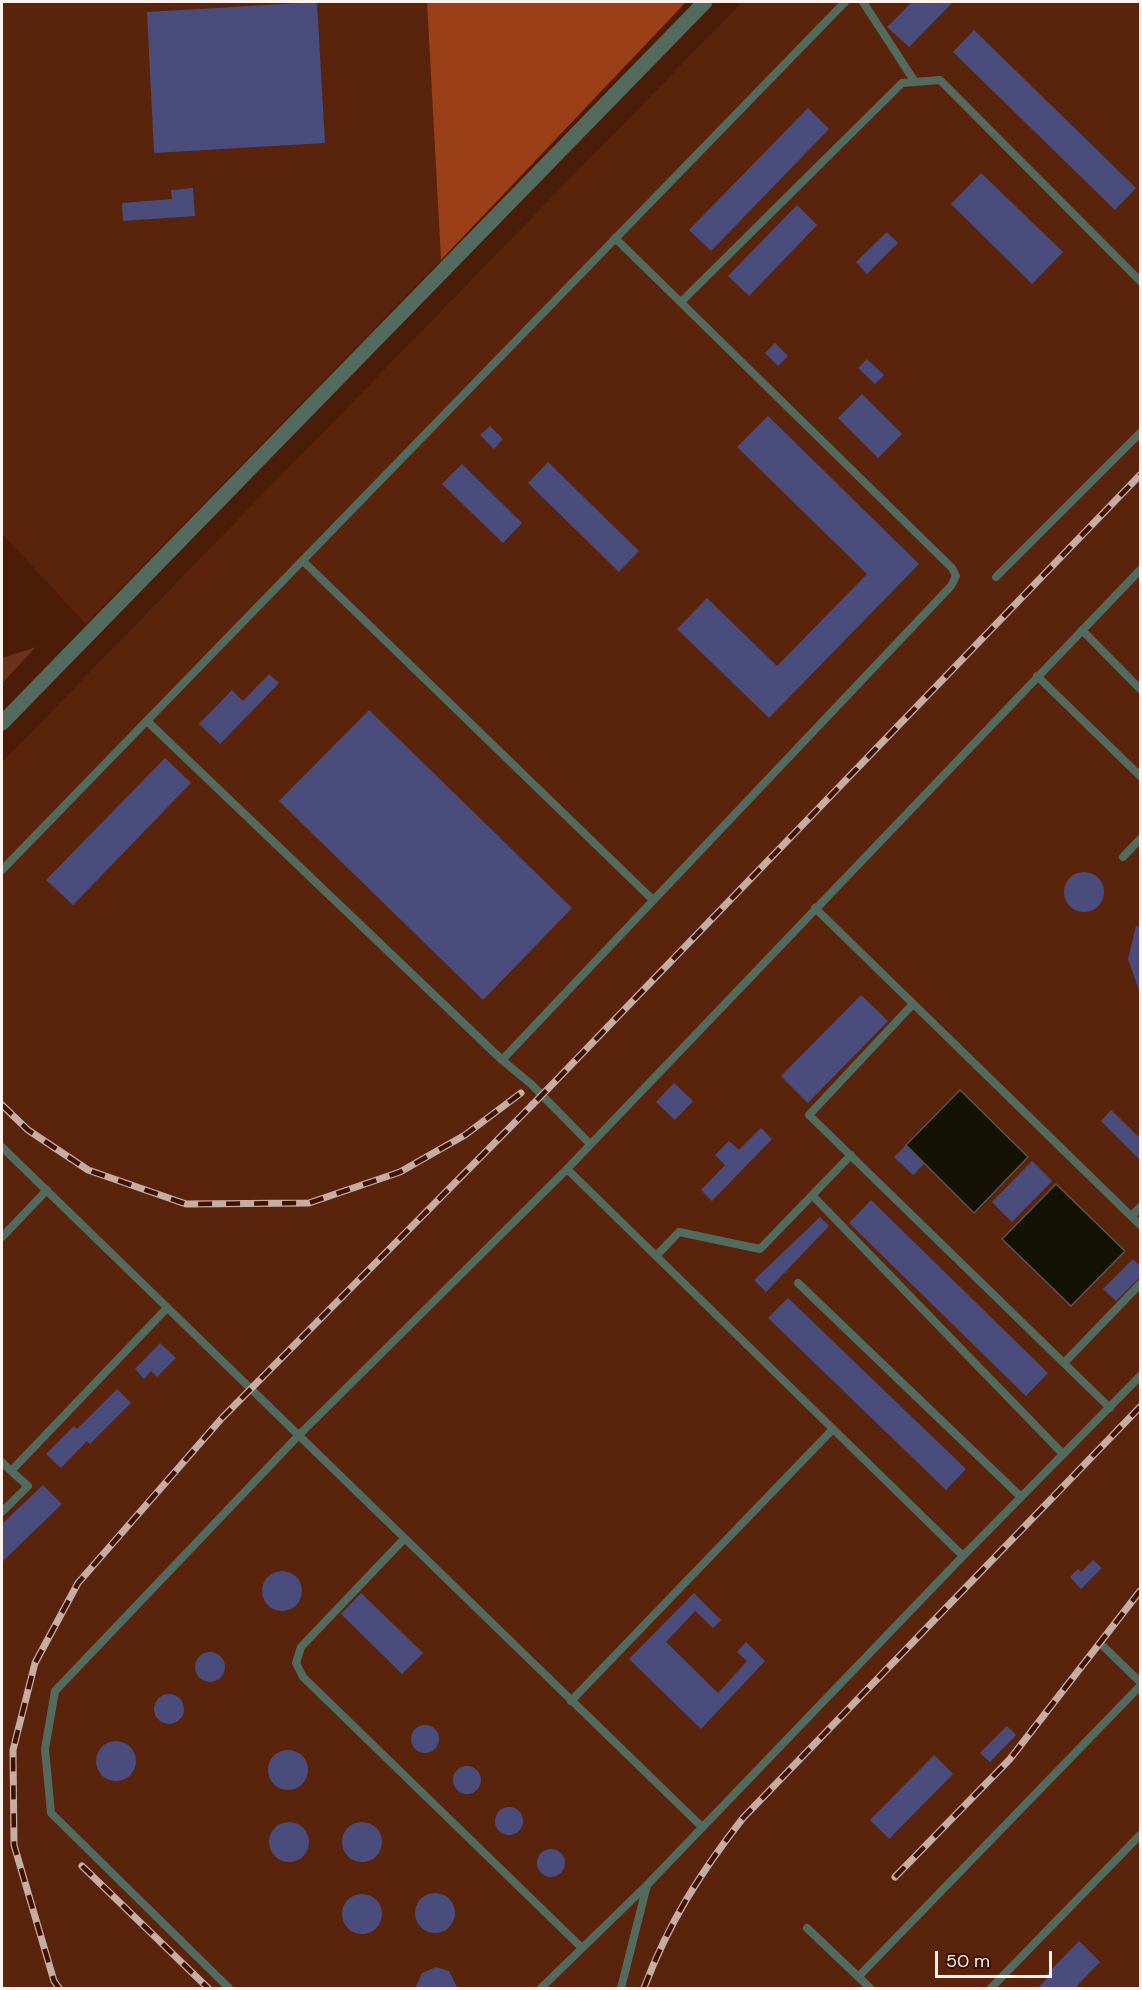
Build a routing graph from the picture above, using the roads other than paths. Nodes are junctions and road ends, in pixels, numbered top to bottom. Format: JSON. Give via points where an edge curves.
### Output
{"nodes":[{"id":1,"x":705,"y":2,"type":"edge"},
{"id":2,"x":845,"y":2,"type":"edge"},
{"id":3,"x":863,"y":2,"type":"edge"},
{"id":4,"x":915,"y":82,"type":"junction"},
{"id":5,"x":615,"y":238,"type":"junction"},
{"id":6,"x":1140,"y":281,"type":"edge"},
{"id":7,"x":681,"y":302,"type":"junction"},
{"id":8,"x":1140,"y":433,"type":"edge"},
{"id":9,"x":303,"y":561,"type":"junction"},
{"id":10,"x":1140,"y":570,"type":"edge"},
{"id":11,"x":996,"y":577,"type":"dead end"},
{"id":12,"x":1082,"y":630,"type":"junction"},
{"id":13,"x":1037,"y":676,"type":"junction"},
{"id":14,"x":1140,"y":689,"type":"edge"},
{"id":15,"x":148,"y":722,"type":"junction"},
{"id":16,"x":2,"y":723,"type":"edge"},
{"id":17,"x":1140,"y":776,"type":"edge"},
{"id":18,"x":1140,"y":839,"type":"edge"},
{"id":19,"x":1123,"y":857,"type":"dead end"},
{"id":20,"x":2,"y":870,"type":"edge"},
{"id":21,"x":652,"y":899,"type":"junction"},
{"id":22,"x":815,"y":908,"type":"junction"},
{"id":23,"x":913,"y":1004,"type":"junction"},
{"id":24,"x":502,"y":1060,"type":"junction"},
{"id":25,"x":590,"y":1144,"type":"junction"},
{"id":26,"x":2,"y":1147,"type":"edge"},
{"id":27,"x":851,"y":1155,"type":"junction"},
{"id":28,"x":567,"y":1169,"type":"junction"},
{"id":29,"x":47,"y":1190,"type":"junction"},
{"id":30,"x":812,"y":1195,"type":"junction"},
{"id":31,"x":1140,"y":1207,"type":"edge"},
{"id":32,"x":1132,"y":1216,"type":"junction"},
{"id":33,"x":1140,"y":1225,"type":"edge"},
{"id":34,"x":2,"y":1237,"type":"edge"},
{"id":35,"x":656,"y":1256,"type":"junction"},
{"id":36,"x":798,"y":1283,"type":"dead end"},
{"id":37,"x":1140,"y":1284,"type":"edge"},
{"id":38,"x":167,"y":1308,"type":"junction"},
{"id":39,"x":1064,"y":1363,"type":"junction"},
{"id":40,"x":1140,"y":1376,"type":"edge"},
{"id":41,"x":1110,"y":1407,"type":"junction"},
{"id":42,"x":833,"y":1429,"type":"junction"},
{"id":43,"x":299,"y":1435,"type":"junction"},
{"id":44,"x":1063,"y":1454,"type":"junction"},
{"id":45,"x":2,"y":1462,"type":"edge"},
{"id":46,"x":11,"y":1471,"type":"junction"},
{"id":47,"x":1021,"y":1497,"type":"junction"},
{"id":48,"x":2,"y":1512,"type":"edge"},
{"id":49,"x":404,"y":1539,"type":"junction"},
{"id":50,"x":963,"y":1556,"type":"junction"},
{"id":51,"x":1104,"y":1647,"type":"dead end"},
{"id":52,"x":1140,"y":1684,"type":"edge"},
{"id":53,"x":570,"y":1701,"type":"junction"},
{"id":54,"x":702,"y":1827,"type":"junction"},
{"id":55,"x":1140,"y":1835,"type":"edge"},
{"id":56,"x":647,"y":1885,"type":"junction"},
{"id":57,"x":807,"y":1928,"type":"dead end"},
{"id":58,"x":582,"y":1948,"type":"junction"},
{"id":59,"x":858,"y":1977,"type":"junction"},
{"id":60,"x":229,"y":1989,"type":"edge"},
{"id":61,"x":541,"y":1989,"type":"edge"},
{"id":62,"x":621,"y":1989,"type":"edge"},
{"id":63,"x":870,"y":1989,"type":"edge"},
{"id":64,"x":991,"y":1989,"type":"edge"}],
"edges":[{"from":1,"to":16,"type":"street"},
{"from":2,"to":5,"type":"lane"},
{"from":3,"to":4,"type":"lane"},
{"from":4,"to":6,"type":"lane","via":[[940,80]]},
{"from":4,"to":7,"type":"lane","via":[[902,83]]},
{"from":5,"to":7,"type":"lane"},
{"from":5,"to":9,"type":"lane"},
{"from":7,"to":21,"type":"lane","via":[[956,576],[951,586]]},
{"from":8,"to":11,"type":"lane"},
{"from":9,"to":15,"type":"lane"},
{"from":9,"to":21,"type":"lane"},
{"from":10,"to":12,"type":"lane"},
{"from":12,"to":13,"type":"lane"},
{"from":12,"to":14,"type":"lane"},
{"from":13,"to":17,"type":"lane"},
{"from":13,"to":22,"type":"lane"},
{"from":15,"to":20,"type":"lane"},
{"from":15,"to":24,"type":"lane"},
{"from":18,"to":19,"type":"lane"},
{"from":21,"to":24,"type":"lane"},
{"from":22,"to":23,"type":"lane"},
{"from":22,"to":25,"type":"lane"},
{"from":23,"to":27,"type":"lane","via":[[809,1115]]},
{"from":23,"to":32,"type":"lane"},
{"from":24,"to":25,"type":"lane"},
{"from":25,"to":28,"type":"lane"},
{"from":26,"to":29,"type":"lane"},
{"from":27,"to":30,"type":"lane"},
{"from":27,"to":39,"type":"lane"},
{"from":28,"to":35,"type":"lane"},
{"from":28,"to":43,"type":"lane"},
{"from":29,"to":34,"type":"lane"},
{"from":29,"to":38,"type":"lane"},
{"from":30,"to":35,"type":"lane","via":[[760,1249],[679,1232]]},
{"from":30,"to":44,"type":"lane"},
{"from":31,"to":32,"type":"lane"},
{"from":32,"to":33,"type":"lane"},
{"from":35,"to":42,"type":"lane"},
{"from":36,"to":47,"type":"lane"},
{"from":37,"to":39,"type":"lane"},
{"from":38,"to":43,"type":"lane"},
{"from":38,"to":46,"type":"lane"},
{"from":39,"to":41,"type":"lane"},
{"from":40,"to":41,"type":"lane"},
{"from":41,"to":44,"type":"lane"},
{"from":42,"to":50,"type":"lane"},
{"from":42,"to":53,"type":"lane"},
{"from":43,"to":49,"type":"lane"},
{"from":43,"to":60,"type":"lane","via":[[55,1691],[45,1749],[51,1813]]},
{"from":44,"to":47,"type":"lane"},
{"from":45,"to":46,"type":"lane"},
{"from":46,"to":48,"type":"lane","via":[[28,1486]]},
{"from":47,"to":50,"type":"lane"},
{"from":49,"to":53,"type":"lane"},
{"from":49,"to":58,"type":"lane","via":[[301,1647],[296,1663],[303,1677]]},
{"from":50,"to":54,"type":"lane"},
{"from":51,"to":52,"type":"lane"},
{"from":52,"to":59,"type":"lane"},
{"from":53,"to":54,"type":"lane"},
{"from":54,"to":56,"type":"lane"},
{"from":55,"to":64,"type":"lane"},
{"from":56,"to":58,"type":"lane"},
{"from":56,"to":62,"type":"lane"},
{"from":57,"to":59,"type":"lane"},
{"from":58,"to":61,"type":"lane"},
{"from":59,"to":63,"type":"lane"}]}
